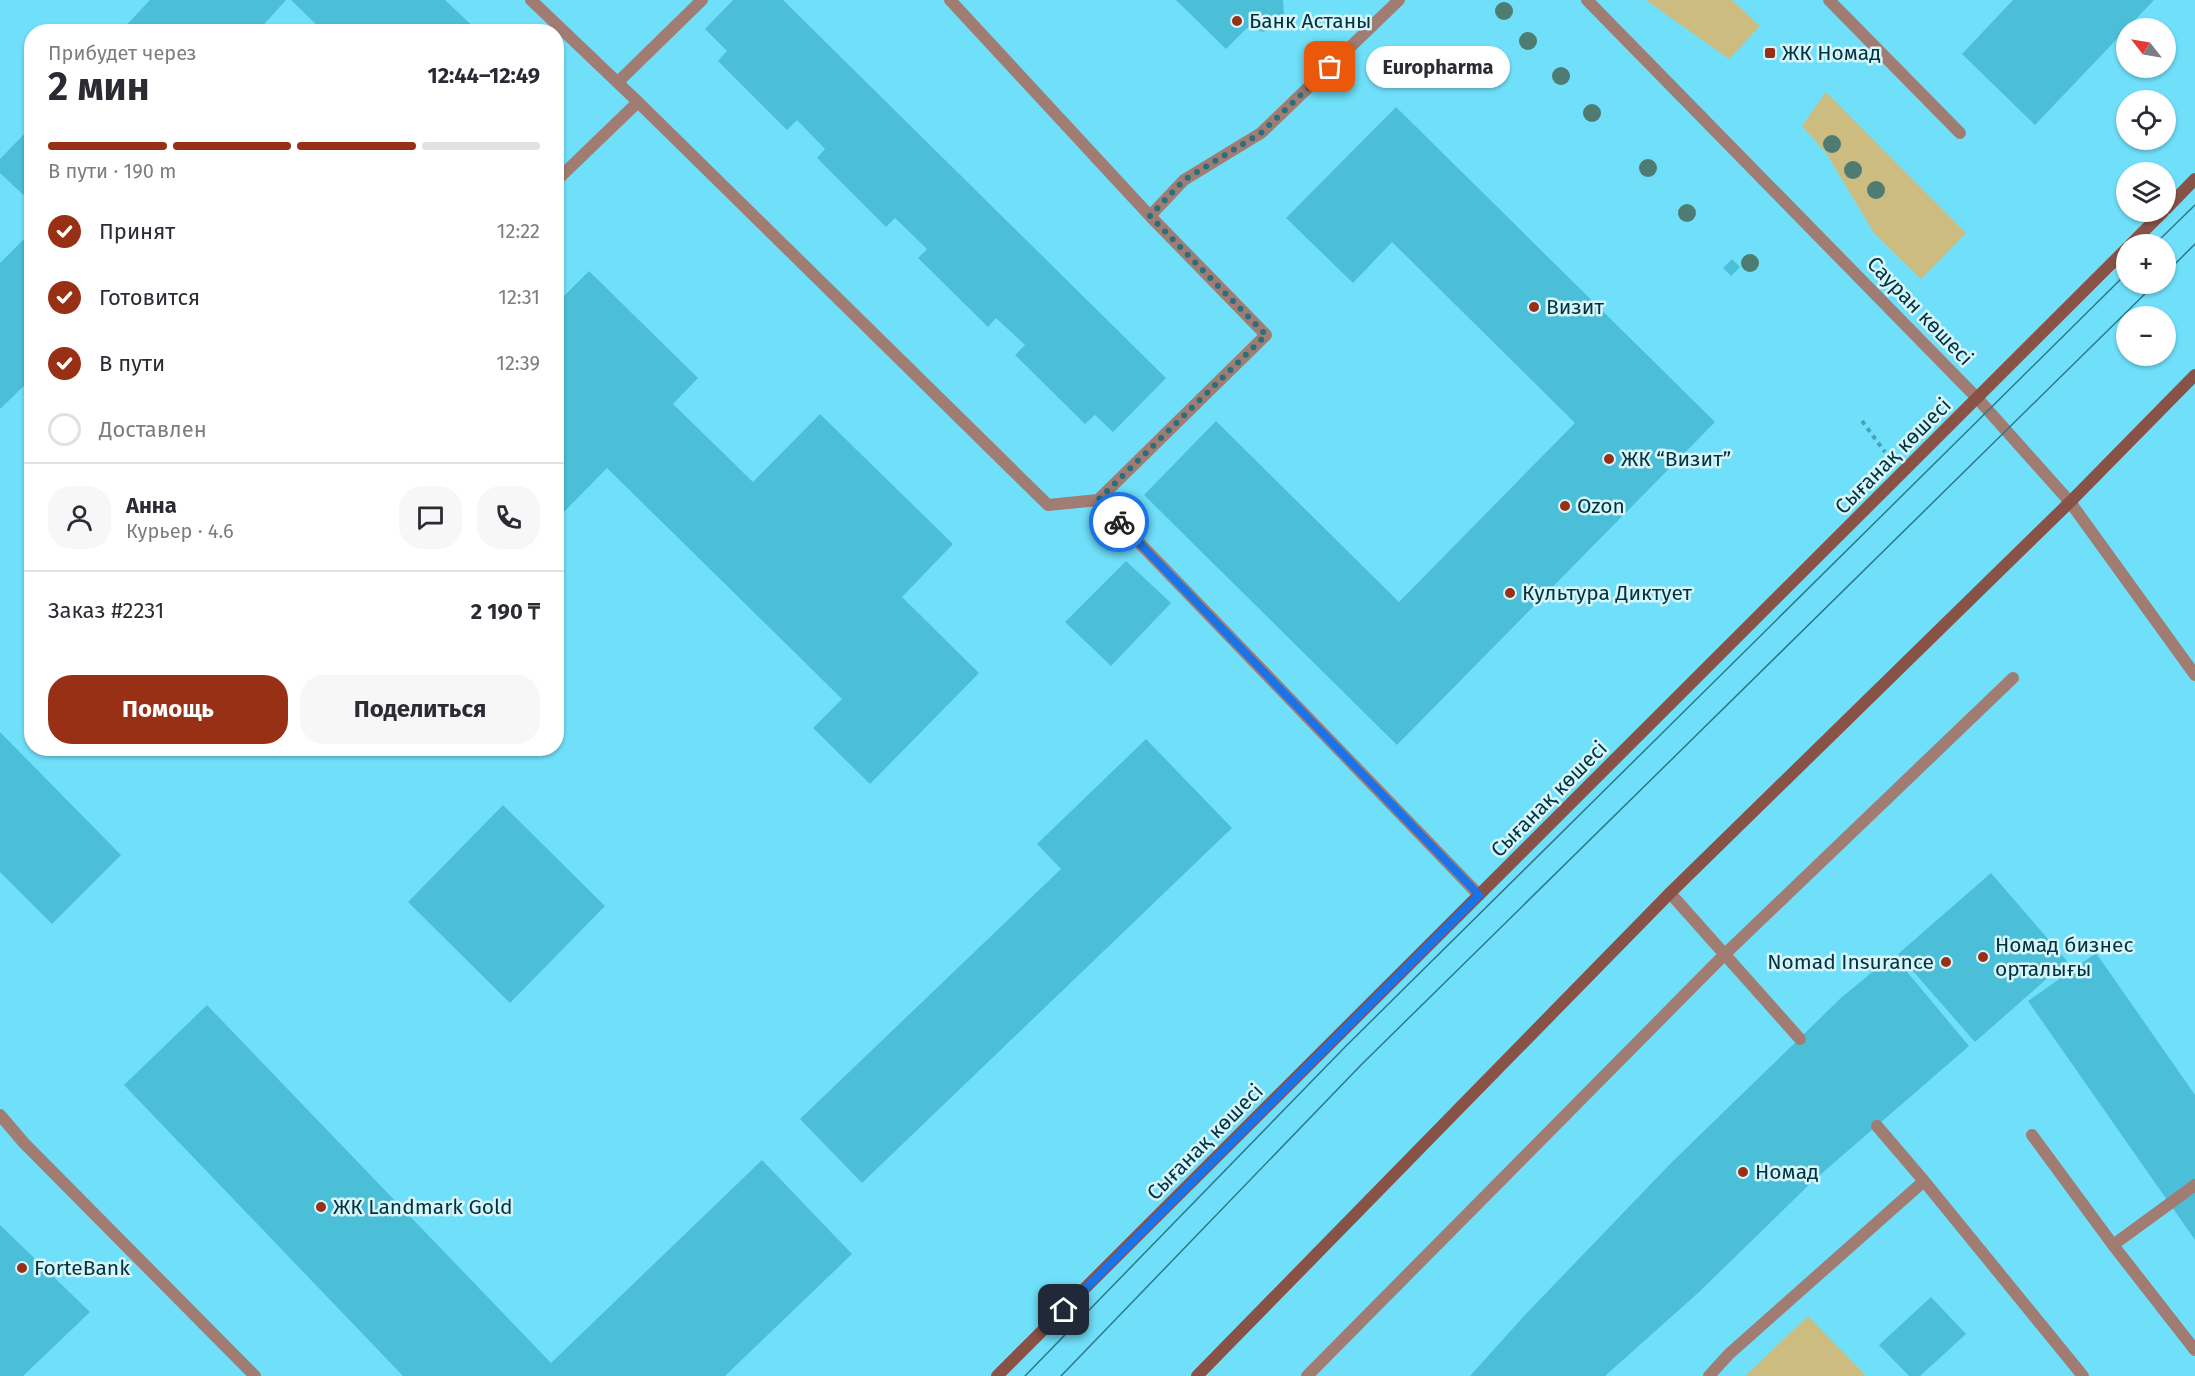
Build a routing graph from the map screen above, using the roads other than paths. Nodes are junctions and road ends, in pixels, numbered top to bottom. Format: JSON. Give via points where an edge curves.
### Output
{"nodes":[{"id":1,"x":531,"y":0,"type":"edge"},
{"id":2,"x":702,"y":0,"type":"edge"},
{"id":3,"x":950,"y":0,"type":"edge"},
{"id":4,"x":1400,"y":0,"type":"edge"},
{"id":5,"x":1587,"y":0,"type":"edge"},
{"id":6,"x":1829,"y":0,"type":"edge"},
{"id":7,"x":556,"y":24,"type":"edge"},
{"id":8,"x":564,"y":31,"type":"edge"},
{"id":9,"x":618,"y":82,"type":"junction"},
{"id":10,"x":638,"y":102,"type":"junction"},
{"id":11,"x":1960,"y":133,"type":"dead end"},
{"id":12,"x":564,"y":173,"type":"edge"},
{"id":13,"x":2195,"y":179,"type":"edge"},
{"id":14,"x":2176,"y":199,"type":"edge"},
{"id":15,"x":1150,"y":216,"type":"junction"},
{"id":16,"x":2153,"y":222,"type":"edge"},
{"id":17,"x":2141,"y":234,"type":"edge"},
{"id":18,"x":2116,"y":259,"type":"edge"},
{"id":19,"x":2195,"y":375,"type":"edge"},
{"id":20,"x":1978,"y":399,"type":"junction"},
{"id":21,"x":1098,"y":500,"type":"junction"},
{"id":22,"x":2070,"y":502,"type":"junction"},
{"id":23,"x":2195,"y":675,"type":"edge"},
{"id":24,"x":2013,"y":678,"type":"dead end"},
{"id":25,"x":1670,"y":893,"type":"junction"},
{"id":26,"x":1479,"y":895,"type":"junction"},
{"id":27,"x":1725,"y":954,"type":"junction"},
{"id":28,"x":1800,"y":1040,"type":"dead end"},
{"id":29,"x":0,"y":1115,"type":"edge"},
{"id":30,"x":1877,"y":1126,"type":"dead end"},
{"id":31,"x":2032,"y":1136,"type":"dead end"},
{"id":32,"x":1924,"y":1181,"type":"junction"},
{"id":33,"x":2195,"y":1185,"type":"edge"},
{"id":34,"x":2113,"y":1245,"type":"junction"},
{"id":35,"x":2195,"y":1350,"type":"edge"},
{"id":36,"x":255,"y":1376,"type":"edge"},
{"id":37,"x":997,"y":1376,"type":"edge"},
{"id":38,"x":1197,"y":1376,"type":"edge"},
{"id":39,"x":1307,"y":1376,"type":"edge"},
{"id":40,"x":1709,"y":1376,"type":"edge"},
{"id":41,"x":2083,"y":1376,"type":"edge"}],
"edges":[{"from":1,"to":7,"type":"street"},
{"from":2,"to":9,"type":"street"},
{"from":3,"to":15,"type":"street"},
{"from":4,"to":15,"type":"street","via":[[1261,133],[1184,180]]},
{"from":5,"to":20,"type":"street","name":"Сауран көшесі"},
{"from":6,"to":11,"type":"street"},
{"from":8,"to":9,"type":"street"},
{"from":9,"to":10,"type":"street"},
{"from":10,"to":12,"type":"street"},
{"from":10,"to":21,"type":"street","via":[[1048,504]]},
{"from":13,"to":14,"type":"main road"},
{"from":15,"to":21,"type":"street","via":[[1266,335]]},
{"from":16,"to":17,"type":"main road"},
{"from":18,"to":20,"type":"main road","name":"Сығанақ көшесі"},
{"from":19,"to":22,"type":"main road"},
{"from":20,"to":22,"type":"street","name":"Сауран көшесі"},
{"from":20,"to":26,"type":"main road","name":"Сығанақ көшесі"},
{"from":21,"to":26,"type":"street"},
{"from":22,"to":23,"type":"street","name":"Сауран көшесі"},
{"from":22,"to":25,"type":"main road"},
{"from":24,"to":27,"type":"street"},
{"from":25,"to":27,"type":"street"},
{"from":25,"to":38,"type":"main road"},
{"from":26,"to":37,"type":"main road","name":"Сығанақ көшесі"},
{"from":27,"to":28,"type":"street"},
{"from":27,"to":39,"type":"street"},
{"from":29,"to":36,"type":"street"},
{"from":30,"to":32,"type":"street"},
{"from":31,"to":34,"type":"street"},
{"from":32,"to":40,"type":"street"},
{"from":32,"to":41,"type":"street"},
{"from":33,"to":34,"type":"street"},
{"from":34,"to":35,"type":"street"}]}
